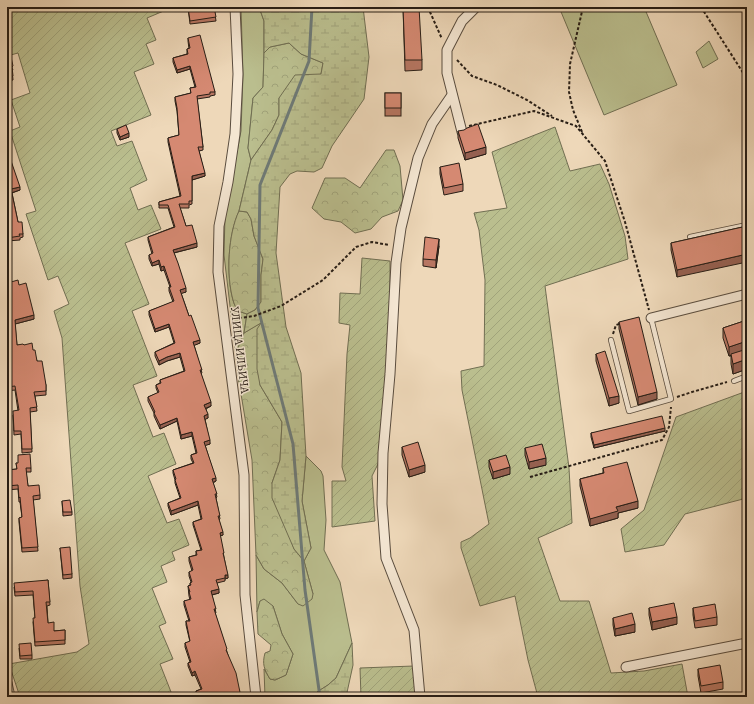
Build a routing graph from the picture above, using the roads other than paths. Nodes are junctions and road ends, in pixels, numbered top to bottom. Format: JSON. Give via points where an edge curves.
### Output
{"nodes":[{"id":1,"x":235,"y":7,"type":"edge"},
{"id":2,"x":476,"y":7,"type":"edge"},
{"id":3,"x":452,"y":95,"type":"junction"},
{"id":4,"x":462,"y":132,"type":"edge"},
{"id":5,"x":747,"y":225,"type":"edge"},
{"id":6,"x":690,"y":237,"type":"edge"},
{"id":7,"x":747,"y":294,"type":"edge"},
{"id":8,"x":651,"y":318,"type":"joint"},
{"id":9,"x":611,"y":340,"type":"road end"},
{"id":10,"x":747,"y":376,"type":"edge"},
{"id":11,"x":734,"y":380,"type":"road end"},
{"id":12,"x":747,"y":643,"type":"edge"},
{"id":13,"x":626,"y":667,"type":"dead end"},
{"id":14,"x":7,"y":683,"type":"edge"},
{"id":15,"x":10,"y":697,"type":"edge"},
{"id":16,"x":256,"y":697,"type":"edge"},
{"id":17,"x":420,"y":697,"type":"edge"}],
"edges":[{"from":1,"to":16,"type":"street","name":"УЛИЦА ИЛЬИЧА","via":[[238,74],[235,134],[219,226],[218,272],[244,475],[245,595]]},
{"from":2,"to":3,"type":"street","via":[[462,21],[447,50],[447,73]]},
{"from":3,"to":4,"type":"street"},
{"from":3,"to":17,"type":"street","via":[[432,124],[418,158],[401,228],[396,263],[383,453],[382,504],[386,558],[414,630]]},
{"from":5,"to":6,"type":"lane"},
{"from":7,"to":8,"type":"street"},
{"from":8,"to":9,"type":"lane","via":[[671,399],[629,412]]},
{"from":10,"to":11,"type":"lane"},
{"from":12,"to":13,"type":"street"},
{"from":14,"to":15,"type":"street"}]}
